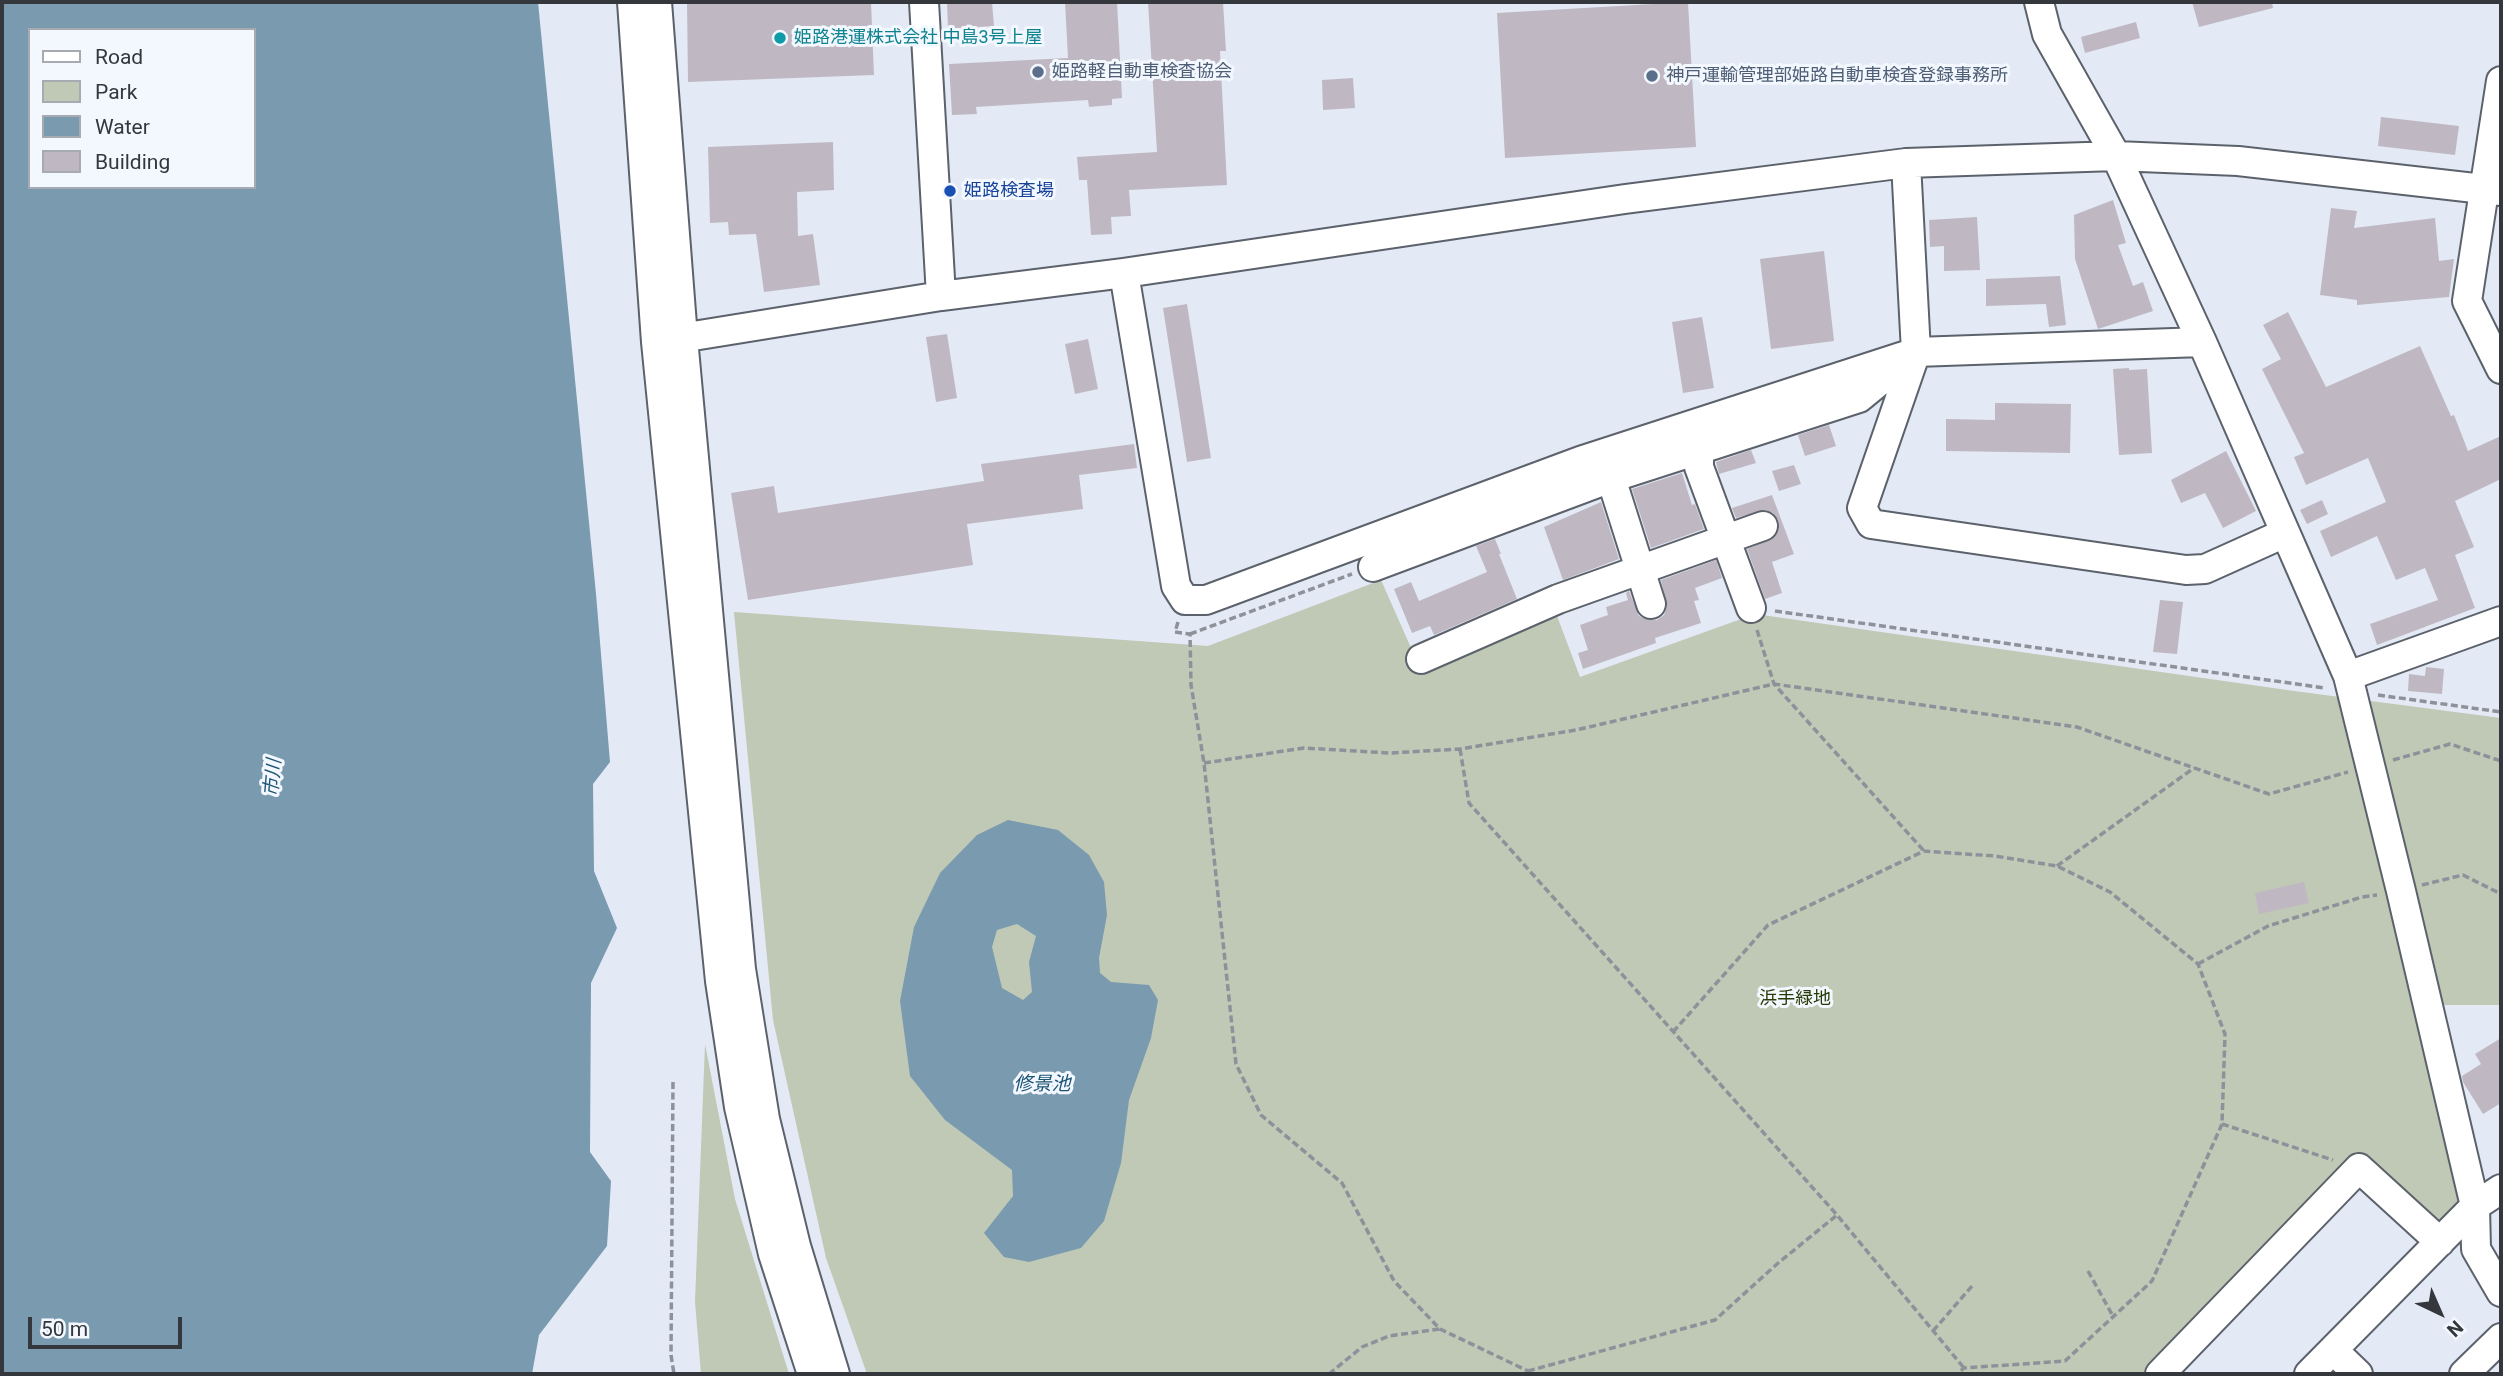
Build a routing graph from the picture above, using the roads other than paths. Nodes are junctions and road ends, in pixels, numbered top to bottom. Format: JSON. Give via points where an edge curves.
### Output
{"nodes":[{"id":1,"x":632,"y":2,"type":"edge"},
{"id":2,"x":657,"y":2,"type":"edge"},
{"id":3,"x":924,"y":2,"type":"edge"},
{"id":4,"x":2039,"y":2,"type":"edge"},
{"id":5,"x":2501,"y":81,"type":"edge"},
{"id":6,"x":2116,"y":156,"type":"junction"},
{"id":7,"x":1906,"y":163,"type":"junction"},
{"id":8,"x":2494,"y":189,"type":"edge"},
{"id":9,"x":1124,"y":273,"type":"junction"},
{"id":10,"x":941,"y":296,"type":"junction"},
{"id":11,"x":669,"y":340,"type":"junction"},
{"id":12,"x":2202,"y":342,"type":"junction"},
{"id":13,"x":1916,"y":352,"type":"junction"},
{"id":14,"x":2501,"y":369,"type":"edge"},
{"id":15,"x":1699,"y":449,"type":"junction"},
{"id":16,"x":1611,"y":478,"type":"junction"},
{"id":17,"x":1763,"y":526,"type":"dead end"},
{"id":18,"x":2285,"y":533,"type":"junction"},
{"id":19,"x":1726,"y":539,"type":"junction"},
{"id":20,"x":1373,"y":567,"type":"road end"},
{"id":21,"x":1640,"y":570,"type":"junction"},
{"id":22,"x":1651,"y":604,"type":"dead end"},
{"id":23,"x":1751,"y":608,"type":"road end"},
{"id":24,"x":2501,"y":621,"type":"edge"},
{"id":25,"x":1421,"y":659,"type":"dead end"},
{"id":26,"x":2350,"y":684,"type":"junction"},
{"id":27,"x":2501,"y":1189,"type":"edge"},
{"id":28,"x":2475,"y":1206,"type":"junction"},
{"id":29,"x":2440,"y":1242,"type":"junction"},
{"id":30,"x":2501,"y":1292,"type":"edge"},
{"id":31,"x":2501,"y":1338,"type":"edge"},
{"id":32,"x":2333,"y":1350,"type":"junction"},
{"id":33,"x":812,"y":1374,"type":"edge"},
{"id":34,"x":835,"y":1374,"type":"edge"},
{"id":35,"x":2160,"y":1374,"type":"edge"},
{"id":36,"x":2309,"y":1374,"type":"edge"},
{"id":37,"x":2358,"y":1374,"type":"edge"},
{"id":38,"x":2464,"y":1374,"type":"edge"}],
"edges":[{"from":1,"to":11,"type":"street"},
{"from":2,"to":11,"type":"street"},
{"from":3,"to":10,"type":"street"},
{"from":4,"to":6,"type":"street","via":[[2047,34]]},
{"from":5,"to":8,"type":"street"},
{"from":6,"to":7,"type":"street"},
{"from":6,"to":8,"type":"street","via":[[2238,161]]},
{"from":6,"to":12,"type":"street"},
{"from":7,"to":9,"type":"street"},
{"from":7,"to":13,"type":"street"},
{"from":8,"to":14,"type":"street","via":[[2467,301]]},
{"from":9,"to":10,"type":"street"},
{"from":9,"to":13,"type":"street","via":[[1176,586],[1185,600],[1206,600],[1580,461]]},
{"from":10,"to":11,"type":"street"},
{"from":11,"to":33,"type":"street","via":[[720,981],[739,1107],[773,1254]]},
{"from":11,"to":34,"type":"street","via":[[741,969],[765,1119],[796,1246]]},
{"from":12,"to":13,"type":"street"},
{"from":12,"to":18,"type":"street"},
{"from":13,"to":15,"type":"street","via":[[1859,398]]},
{"from":13,"to":18,"type":"street","via":[[1862,508],[1871,524],[2186,570],[2205,569]]},
{"from":15,"to":16,"type":"street"},
{"from":15,"to":19,"type":"street","via":[[1699,467]]},
{"from":16,"to":20,"type":"street"},
{"from":16,"to":21,"type":"street"},
{"from":17,"to":19,"type":"street"},
{"from":18,"to":26,"type":"street"},
{"from":19,"to":21,"type":"street"},
{"from":19,"to":23,"type":"street"},
{"from":21,"to":22,"type":"street"},
{"from":21,"to":25,"type":"street","via":[[1558,599]]},
{"from":24,"to":26,"type":"street"},
{"from":26,"to":28,"type":"street"},
{"from":27,"to":28,"type":"street"},
{"from":28,"to":29,"type":"street"},
{"from":28,"to":30,"type":"street","via":[[2476,1250]]},
{"from":29,"to":32,"type":"street"},
{"from":29,"to":35,"type":"street","via":[[2358,1168]]},
{"from":31,"to":38,"type":"street"},
{"from":32,"to":36,"type":"street"},
{"from":32,"to":37,"type":"street"}]}
